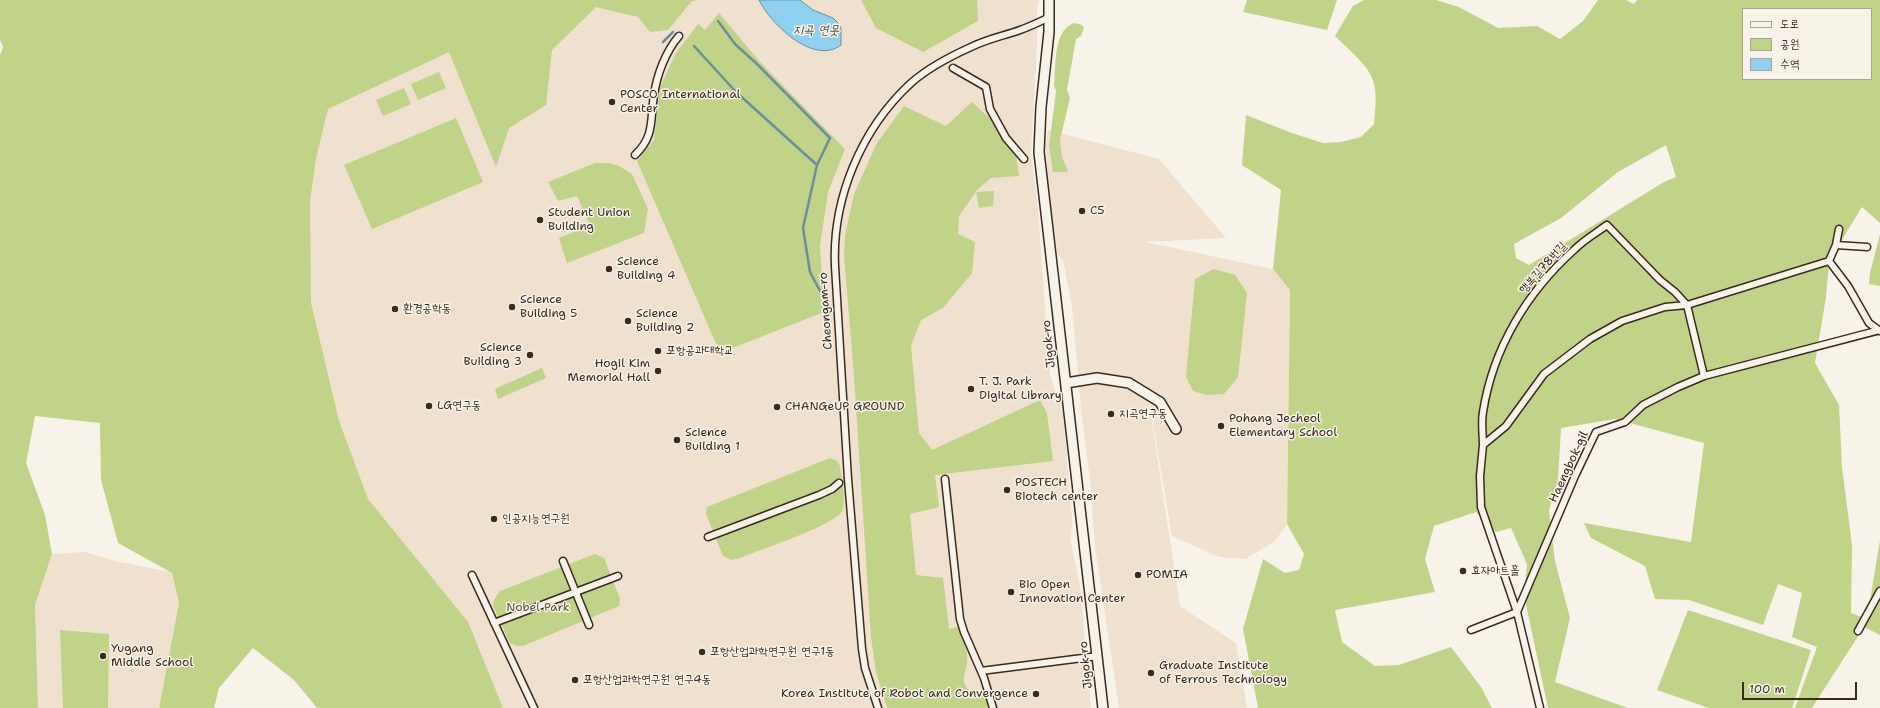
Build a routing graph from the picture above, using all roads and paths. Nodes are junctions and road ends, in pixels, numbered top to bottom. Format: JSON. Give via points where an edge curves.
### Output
{"nodes":[{"id":1,"x":1049,"y":0,"type":"edge"},
{"id":2,"x":1048,"y":18,"type":"junction"},
{"id":3,"x":680,"y":36,"type":"dead end"},
{"id":4,"x":953,"y":68,"type":"dead end"},
{"id":5,"x":635,"y":155,"type":"dead end"},
{"id":6,"x":1024,"y":159,"type":"dead end"},
{"id":7,"x":1839,"y":229,"type":"dead end"},
{"id":8,"x":1836,"y":245,"type":"junction"},
{"id":9,"x":1867,"y":246,"type":"dead end"},
{"id":10,"x":1829,"y":261,"type":"junction"},
{"id":11,"x":1688,"y":305,"type":"junction"},
{"id":12,"x":1880,"y":331,"type":"edge"},
{"id":13,"x":1704,"y":376,"type":"junction"},
{"id":14,"x":1066,"y":383,"type":"junction"},
{"id":15,"x":1176,"y":429,"type":"dead end"},
{"id":16,"x":1483,"y":445,"type":"junction"},
{"id":17,"x":945,"y":479,"type":"dead end"},
{"id":18,"x":839,"y":483,"type":"dead end"},
{"id":19,"x":708,"y":537,"type":"dead end"},
{"id":20,"x":563,"y":561,"type":"dead end"},
{"id":21,"x":472,"y":575,"type":"dead end"},
{"id":22,"x":618,"y":576,"type":"dead end"},
{"id":23,"x":1880,"y":591,"type":"edge"},
{"id":24,"x":575,"y":592,"type":"junction"},
{"id":25,"x":1517,"y":612,"type":"junction"},
{"id":26,"x":494,"y":623,"type":"junction"},
{"id":27,"x":589,"y":625,"type":"dead end"},
{"id":28,"x":1471,"y":630,"type":"dead end"},
{"id":29,"x":1858,"y":631,"type":"dead end"},
{"id":30,"x":1098,"y":656,"type":"junction"},
{"id":31,"x":981,"y":671,"type":"junction"},
{"id":32,"x":534,"y":708,"type":"edge"},
{"id":33,"x":878,"y":708,"type":"edge"},
{"id":34,"x":993,"y":708,"type":"edge"},
{"id":35,"x":1103,"y":708,"type":"edge"},
{"id":36,"x":1540,"y":708,"type":"edge"}],
"edges":[{"from":1,"to":2,"type":"street","name":"Jigok-ro"},
{"from":2,"to":14,"type":"street","name":"Jigok-ro","via":[[1039,152]]},
{"from":2,"to":33,"type":"street","name":"Cheongam-ro","via":[[970,47],[913,82],[888,108],[866,140],[851,172],[840,208],[834,243],[834,266],[853,540],[862,649]]},
{"from":3,"to":5,"type":"street","via":[[671,45],[657,82],[647,141]]},
{"from":4,"to":6,"type":"street","via":[[986,87],[990,109],[1006,138]]},
{"from":7,"to":8,"type":"street"},
{"from":8,"to":9,"type":"street"},
{"from":8,"to":10,"type":"street"},
{"from":10,"to":11,"type":"street"},
{"from":10,"to":12,"type":"street","via":[[1848,286],[1869,323]]},
{"from":11,"to":13,"type":"street"},
{"from":11,"to":16,"type":"street","via":[[1665,307],[1622,321],[1590,339],[1544,374],[1506,426]]},
{"from":11,"to":16,"type":"street","name":"행복길78번길","via":[[1607,225],[1576,248],[1554,269],[1534,291],[1511,328],[1495,363],[1483,413]]},
{"from":12,"to":13,"type":"street","name":"Haengbok-gil"},
{"from":13,"to":25,"type":"street","name":"Haengbok-gil","via":[[1643,405],[1625,422],[1596,432]]},
{"from":14,"to":15,"type":"street","via":[[1097,378],[1129,383],[1160,402]]},
{"from":14,"to":30,"type":"street","name":"Jigok-ro"},
{"from":16,"to":25,"type":"street","name":"행복길78번길","via":[[1481,507]]},
{"from":17,"to":31,"type":"street","via":[[960,619]]},
{"from":18,"to":19,"type":"street","via":[[819,495]]},
{"from":20,"to":24,"type":"street"},
{"from":21,"to":26,"type":"street"},
{"from":22,"to":24,"type":"street"},
{"from":23,"to":29,"type":"street"},
{"from":24,"to":26,"type":"street"},
{"from":24,"to":27,"type":"street"},
{"from":25,"to":28,"type":"street"},
{"from":25,"to":36,"type":"street"},
{"from":26,"to":32,"type":"street"},
{"from":30,"to":31,"type":"street"},
{"from":30,"to":35,"type":"street","name":"Jigok-ro"},
{"from":31,"to":34,"type":"street"}]}
